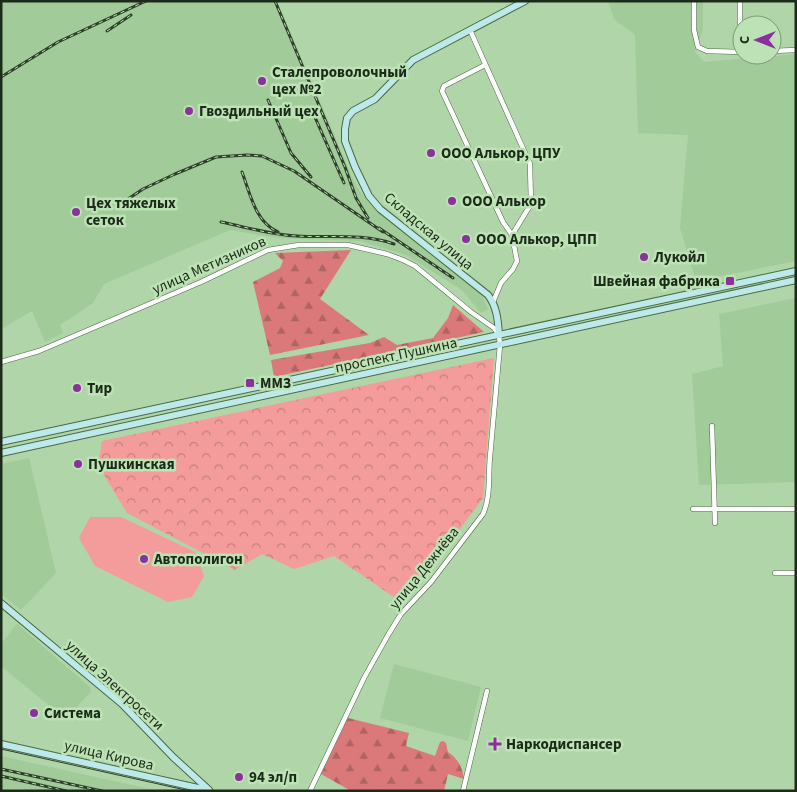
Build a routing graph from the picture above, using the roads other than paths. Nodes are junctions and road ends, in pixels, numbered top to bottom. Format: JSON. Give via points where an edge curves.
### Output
{"nodes":[{"id":1,"x":525,"y":1,"type":"edge"},
{"id":2,"x":694,"y":1,"type":"edge"},
{"id":3,"x":740,"y":1,"type":"edge"},
{"id":4,"x":740,"y":15,"type":"edge"},
{"id":5,"x":470,"y":30,"type":"junction"},
{"id":6,"x":796,"y":50,"type":"edge"},
{"id":7,"x":782,"y":51,"type":"edge"},
{"id":8,"x":732,"y":52,"type":"edge"},
{"id":9,"x":485,"y":65,"type":"junction"},
{"id":10,"x":512,"y":234,"type":"junction"},
{"id":11,"x":796,"y":271,"type":"edge"},
{"id":12,"x":796,"y":280,"type":"edge"},
{"id":13,"x":493,"y":302,"type":"junction"},
{"id":14,"x":499,"y":335,"type":"junction"},
{"id":15,"x":500,"y":345,"type":"junction"},
{"id":16,"x":1,"y":362,"type":"edge"},
{"id":17,"x":99,"y":421,"type":"junction"},
{"id":18,"x":712,"y":426,"type":"dead end"},
{"id":19,"x":101,"y":432,"type":"junction"},
{"id":20,"x":1,"y":442,"type":"edge"},
{"id":21,"x":1,"y":453,"type":"edge"},
{"id":22,"x":693,"y":509,"type":"dead end"},
{"id":23,"x":715,"y":509,"type":"junction"},
{"id":24,"x":796,"y":509,"type":"edge"},
{"id":25,"x":715,"y":523,"type":"dead end"},
{"id":26,"x":775,"y":573,"type":"dead end"},
{"id":27,"x":796,"y":573,"type":"edge"},
{"id":28,"x":1,"y":603,"type":"edge"},
{"id":29,"x":487,"y":691,"type":"dead end"},
{"id":30,"x":1,"y":744,"type":"edge"},
{"id":31,"x":210,"y":790,"type":"edge"},
{"id":32,"x":310,"y":791,"type":"edge"},
{"id":33,"x":463,"y":791,"type":"edge"}],
"edges":[{"from":1,"to":5,"type":"main road","name":"Складская улица"},
{"from":2,"to":8,"type":"street","via":[[694,30],[698,47],[706,51]]},
{"from":3,"to":4,"type":"street"},
{"from":5,"to":9,"type":"street"},
{"from":5,"to":13,"type":"main road","name":"Складская улица","via":[[413,60],[374,99],[353,111],[347,118],[345,141],[369,196],[380,209]]},
{"from":6,"to":7,"type":"street"},
{"from":9,"to":10,"type":"street","via":[[530,164],[531,204]]},
{"from":9,"to":10,"type":"street","via":[[444,86],[442,91],[503,222]]},
{"from":10,"to":13,"type":"street","via":[[517,260]]},
{"from":11,"to":14,"type":"main road","name":"проспект Пушкина"},
{"from":12,"to":15,"type":"main road","name":"проспект Пушкина"},
{"from":13,"to":14,"type":"main road"},
{"from":14,"to":15,"type":"street","name":"улица Дежнёва"},
{"from":14,"to":16,"type":"street","name":"улица Метизников","via":[[416,266],[403,260],[348,245],[299,245],[268,250],[39,352]]},
{"from":14,"to":17,"type":"main road","name":"проспект Пушкина"},
{"from":15,"to":19,"type":"main road","name":"проспект Пушкина"},
{"from":15,"to":32,"type":"street","name":"улица Дежнёва","via":[[488,503],[483,514],[431,582],[401,614],[388,635]]},
{"from":17,"to":19,"type":"main road"},
{"from":17,"to":20,"type":"main road","name":"проспект Пушкина"},
{"from":18,"to":23,"type":"street"},
{"from":19,"to":21,"type":"main road","name":"проспект Пушкина"},
{"from":22,"to":23,"type":"street"},
{"from":23,"to":24,"type":"street"},
{"from":23,"to":25,"type":"street"},
{"from":26,"to":27,"type":"street"},
{"from":28,"to":31,"type":"main road","name":"улица Электросети","via":[[122,704]]},
{"from":29,"to":33,"type":"street"},
{"from":30,"to":31,"type":"main road","name":"улица Кирова"}]}
